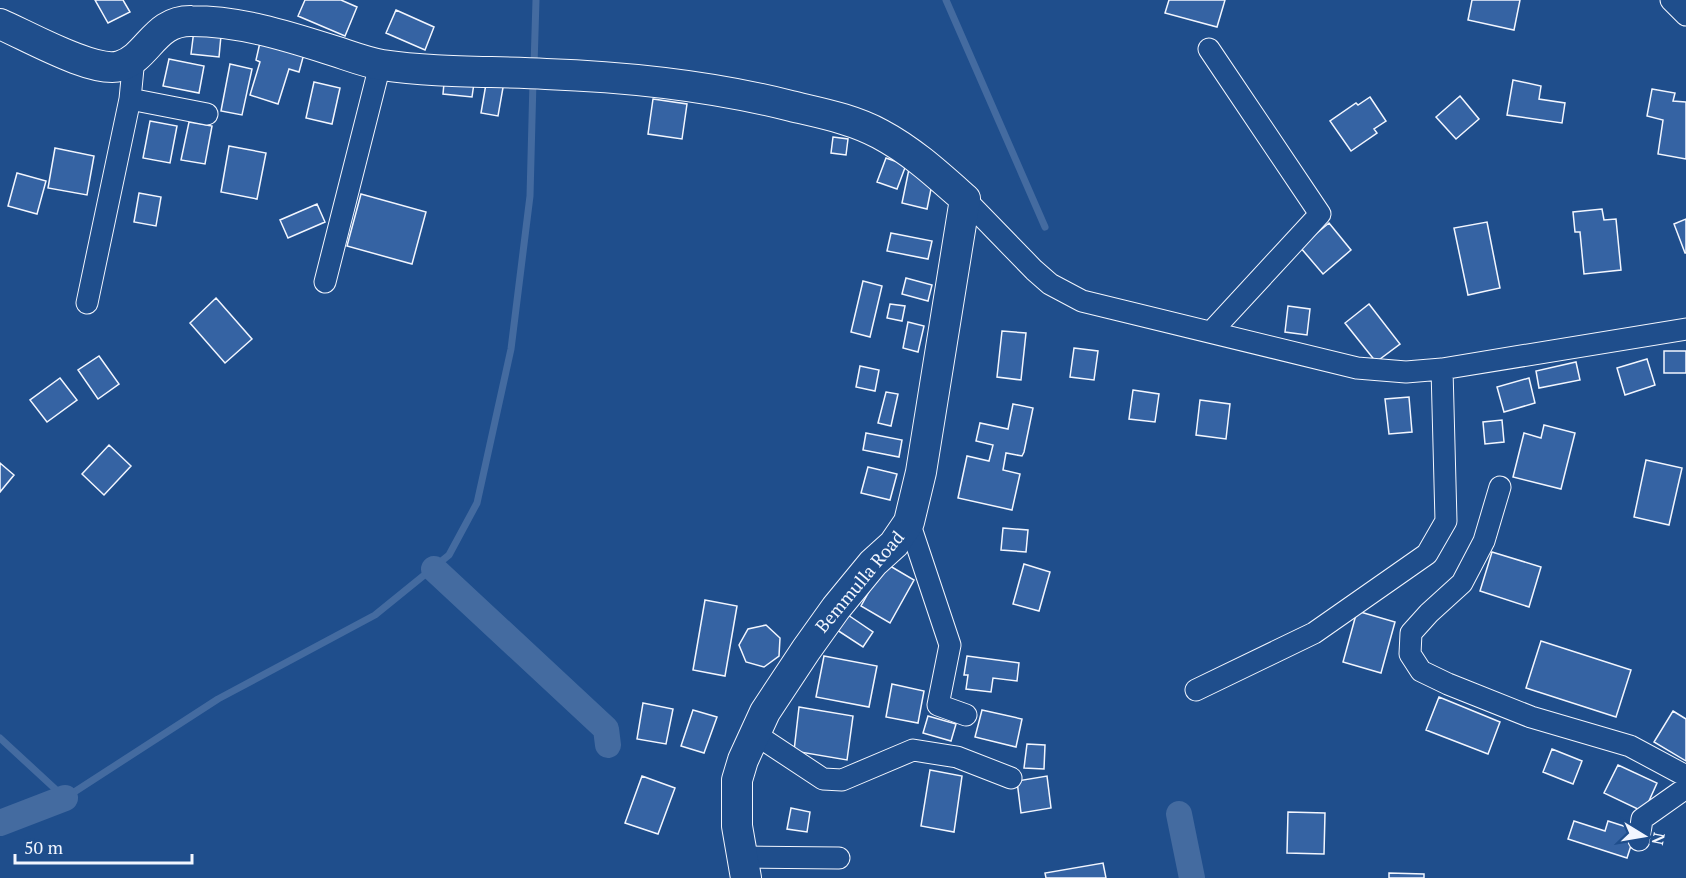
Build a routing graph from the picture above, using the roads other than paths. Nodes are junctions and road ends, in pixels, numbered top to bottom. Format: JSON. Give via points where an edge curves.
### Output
{"nodes":[{"id":1,"x":1671,"y":0,"type":"edge"},
{"id":2,"x":1686,"y":15,"type":"edge"},
{"id":3,"x":0,"y":24,"type":"edge"},
{"id":4,"x":1209,"y":49,"type":"dead end"},
{"id":5,"x":134,"y":58,"type":"junction"},
{"id":6,"x":380,"y":65,"type":"junction"},
{"id":7,"x":130,"y":99,"type":"junction"},
{"id":8,"x":207,"y":114,"type":"dead end"},
{"id":9,"x":965,"y":199,"type":"junction"},
{"id":10,"x":325,"y":282,"type":"dead end"},
{"id":11,"x":87,"y":303,"type":"dead end"},
{"id":12,"x":1686,"y":328,"type":"edge"},
{"id":13,"x":1210,"y":332,"type":"junction"},
{"id":14,"x":1442,"y":369,"type":"junction"},
{"id":15,"x":1500,"y":488,"type":"dead end"},
{"id":16,"x":909,"y":522,"type":"junction"},
{"id":17,"x":1196,"y":690,"type":"dead end"},
{"id":18,"x":966,"y":715,"type":"dead end"},
{"id":19,"x":755,"y":734,"type":"junction"},
{"id":20,"x":1686,"y":776,"type":"edge"},
{"id":21,"x":1011,"y":778,"type":"dead end"},
{"id":22,"x":1686,"y":788,"type":"edge"},
{"id":23,"x":1639,"y":840,"type":"dead end"},
{"id":24,"x":839,"y":858,"type":"dead end"},
{"id":25,"x":744,"y":868,"type":"edge"}],
"edges":[{"from":1,"to":2,"type":"street"},
{"from":3,"to":5,"type":"street","via":[[85,62],[119,66]]},
{"from":4,"to":13,"type":"street","via":[[1320,214]]},
{"from":5,"to":6,"type":"street","via":[[166,26],[189,20],[265,30]]},
{"from":5,"to":7,"type":"street"},
{"from":6,"to":9,"type":"street","via":[[678,84],[773,101],[877,132],[920,159]]},
{"from":6,"to":10,"type":"street"},
{"from":7,"to":8,"type":"street"},
{"from":7,"to":11,"type":"street"},
{"from":9,"to":13,"type":"street","via":[[1050,284],[1082,301]]},
{"from":9,"to":16,"type":"street","name":"Bemmulla Road","via":[[921,472]]},
{"from":12,"to":14,"type":"street"},
{"from":13,"to":14,"type":"street","via":[[1357,368],[1406,372]]},
{"from":14,"to":17,"type":"street","via":[[1446,521],[1427,554],[1314,633]]},
{"from":15,"to":20,"type":"street","via":[[1484,541],[1462,583],[1411,633],[1410,654],[1421,671],[1448,684],[1531,717],[1630,746]]},
{"from":16,"to":18,"type":"street","via":[[950,645],[938,705]]},
{"from":16,"to":19,"type":"street","name":"Bemmulla Road","via":[[836,608],[765,712]]},
{"from":19,"to":21,"type":"street","via":[[823,779],[842,780],[913,750],[957,757]]},
{"from":19,"to":25,"type":"street","name":"Bemmulla Road","via":[[737,780],[737,826]]},
{"from":22,"to":23,"type":"street","via":[[1642,819]]},
{"from":24,"to":25,"type":"street"}]}
